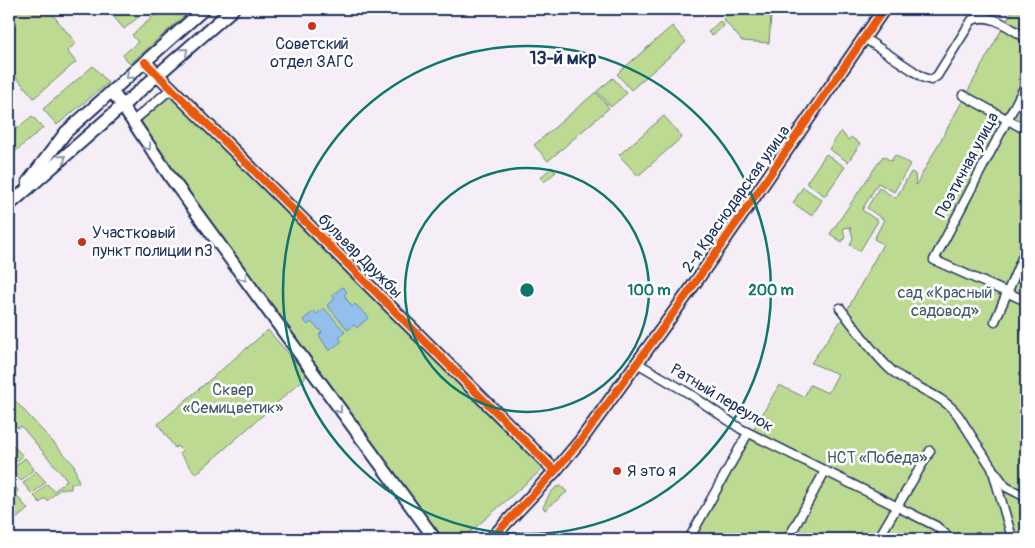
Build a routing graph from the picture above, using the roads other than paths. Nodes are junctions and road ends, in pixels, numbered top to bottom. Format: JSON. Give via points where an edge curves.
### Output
{"nodes":[{"id":1,"x":204,"y":9,"type":"edge"},
{"id":2,"x":233,"y":9,"type":"edge"},
{"id":3,"x":884,"y":9,"type":"edge"},
{"id":4,"x":864,"y":38,"type":"junction"},
{"id":5,"x":1026,"y":38,"type":"edge"},
{"id":6,"x":145,"y":62,"type":"junction"},
{"id":7,"x":158,"y":74,"type":"junction"},
{"id":8,"x":1026,"y":84,"type":"edge"},
{"id":9,"x":172,"y":88,"type":"junction"},
{"id":10,"x":112,"y":92,"type":"junction"},
{"id":11,"x":964,"y":95,"type":"dead end"},
{"id":12,"x":122,"y":106,"type":"junction"},
{"id":13,"x":1007,"y":119,"type":"junction"},
{"id":14,"x":132,"y":122,"type":"junction"},
{"id":15,"x":1026,"y":130,"type":"edge"},
{"id":16,"x":11,"y":203,"type":"edge"},
{"id":17,"x":1026,"y":248,"type":"edge"},
{"id":18,"x":1006,"y":292,"type":"junction"},
{"id":19,"x":1026,"y":300,"type":"edge"},
{"id":20,"x":840,"y":308,"type":"dead end"},
{"id":21,"x":995,"y":321,"type":"dead end"},
{"id":22,"x":637,"y":363,"type":"junction"},
{"id":23,"x":748,"y":433,"type":"junction"},
{"id":24,"x":930,"y":451,"type":"dead end"},
{"id":25,"x":992,"y":468,"type":"junction"},
{"id":26,"x":554,"y":470,"type":"junction"},
{"id":27,"x":826,"y":471,"type":"junction"},
{"id":28,"x":1026,"y":497,"type":"edge"},
{"id":29,"x":897,"y":506,"type":"junction"},
{"id":30,"x":1011,"y":534,"type":"dead end"},
{"id":31,"x":434,"y":539,"type":"edge"},
{"id":32,"x":484,"y":539,"type":"edge"},
{"id":33,"x":491,"y":539,"type":"edge"},
{"id":34,"x":689,"y":539,"type":"edge"},
{"id":35,"x":788,"y":539,"type":"edge"},
{"id":36,"x":878,"y":539,"type":"edge"},
{"id":37,"x":951,"y":539,"type":"edge"}],
"edges":[{"from":1,"to":6,"type":"street"},
{"from":7,"to":2,"type":"street","one_way":true},
{"from":3,"to":4,"type":"street","name":"2-я Краснодарская улица"},
{"from":4,"to":5,"type":"street","via":[[931,80],[937,76],[972,20],[982,16],[992,18]]},
{"from":4,"to":22,"type":"street","name":"2-я Краснодарская улица"},
{"from":6,"to":7,"type":"street","name":"бульвар Дружбы"},
{"from":6,"to":10,"type":"street","one_way":true},
{"from":7,"to":9,"type":"street","name":"бульвар Дружбы"},
{"from":7,"to":12,"type":"street"},
{"from":8,"to":13,"type":"street","name":"Поэтичная улица"},
{"from":9,"to":14,"type":"street"},
{"from":9,"to":26,"type":"street","name":"бульвар Дружбы"},
{"from":10,"to":12,"type":"street"},
{"from":10,"to":16,"type":"street","via":[[66,132]]},
{"from":11,"to":13,"type":"street"},
{"from":12,"to":14,"type":"street"},
{"from":16,"to":12,"type":"street","one_way":true},
{"from":13,"to":15,"type":"street"},
{"from":13,"to":18,"type":"street","name":"Поэтичная улица","via":[[934,260]]},
{"from":14,"to":31,"type":"street","one_way":true},
{"from":17,"to":18,"type":"street"},
{"from":18,"to":19,"type":"street"},
{"from":18,"to":21,"type":"street"},
{"from":20,"to":25,"type":"street","via":[[892,370],[952,407]]},
{"from":22,"to":23,"type":"street","name":"Ратный переулок"},
{"from":22,"to":26,"type":"street","name":"2-я Краснодарская улица"},
{"from":23,"to":27,"type":"street","name":"Ратный переулок"},
{"from":23,"to":34,"type":"street"},
{"from":24,"to":29,"type":"street"},
{"from":25,"to":28,"type":"street","via":[[1006,487]]},
{"from":25,"to":30,"type":"street"},
{"from":26,"to":32,"type":"street"},
{"from":26,"to":33,"type":"street","name":"2-я Краснодарская улица"},
{"from":27,"to":29,"type":"street","name":"Ратный переулок"},
{"from":27,"to":35,"type":"street"},
{"from":29,"to":36,"type":"street"},
{"from":29,"to":37,"type":"street","name":"Ратный переулок","via":[[936,526]]}]}
